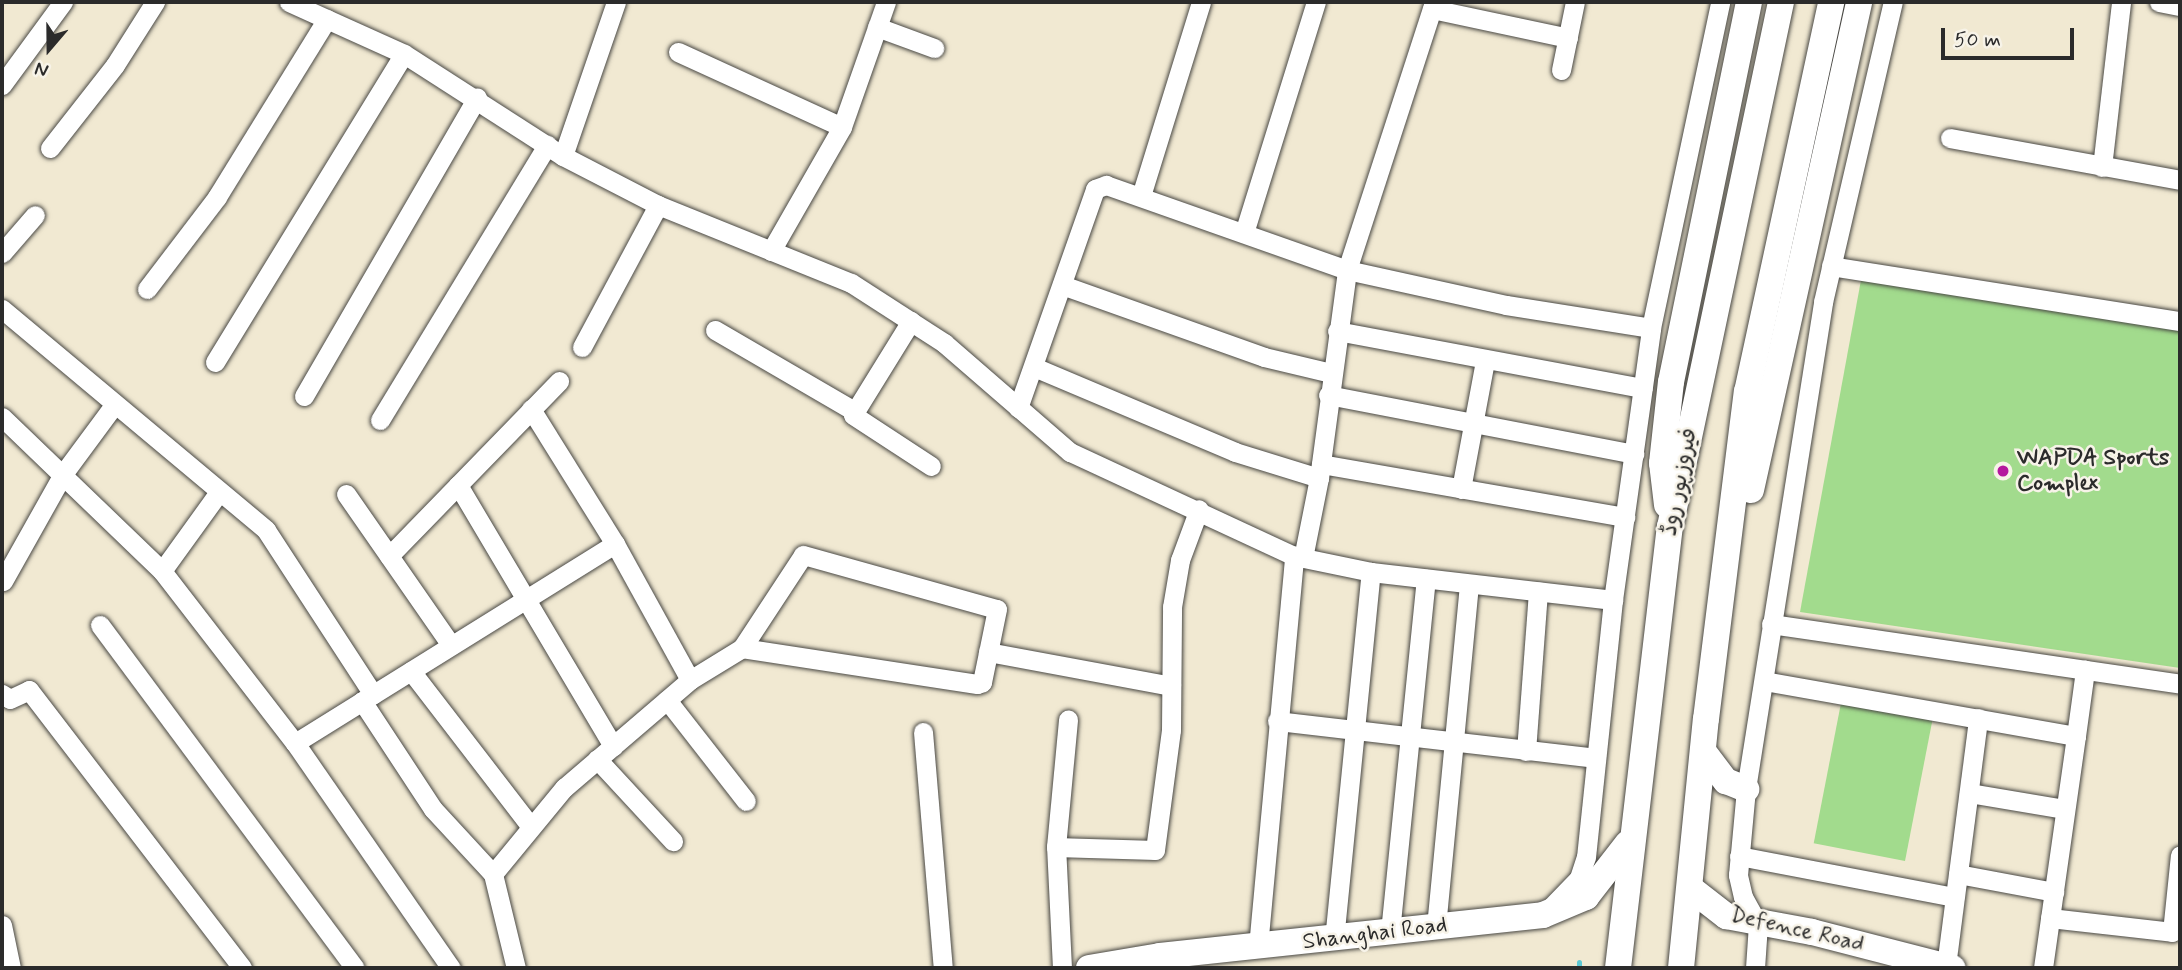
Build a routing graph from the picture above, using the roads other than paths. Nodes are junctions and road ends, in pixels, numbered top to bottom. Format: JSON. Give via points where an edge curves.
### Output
{"nodes":[{"id":1,"x":63,"y":2,"type":"edge"},
{"id":2,"x":156,"y":2,"type":"edge"},
{"id":3,"x":289,"y":2,"type":"edge"},
{"id":4,"x":616,"y":2,"type":"edge"},
{"id":5,"x":886,"y":2,"type":"edge"},
{"id":6,"x":1201,"y":2,"type":"edge"},
{"id":7,"x":1316,"y":2,"type":"edge"},
{"id":8,"x":1575,"y":2,"type":"edge"},
{"id":9,"x":1720,"y":2,"type":"edge"},
{"id":10,"x":1749,"y":2,"type":"edge"},
{"id":11,"x":1781,"y":2,"type":"edge"},
{"id":12,"x":1831,"y":2,"type":"edge"},
{"id":13,"x":1859,"y":2,"type":"edge"},
{"id":14,"x":1893,"y":2,"type":"edge"},
{"id":15,"x":2121,"y":2,"type":"edge"},
{"id":16,"x":2159,"y":2,"type":"edge"},
{"id":17,"x":1433,"y":5,"type":"edge"},
{"id":18,"x":2180,"y":6,"type":"edge"},
{"id":19,"x":327,"y":19,"type":"junction"},
{"id":20,"x":877,"y":27,"type":"junction"},
{"id":21,"x":1568,"y":38,"type":"junction"},
{"id":22,"x":934,"y":48,"type":"dead end"},
{"id":23,"x":678,"y":52,"type":"dead end"},
{"id":24,"x":404,"y":54,"type":"junction"},
{"id":25,"x":1561,"y":70,"type":"dead end"},
{"id":26,"x":2,"y":85,"type":"edge"},
{"id":27,"x":477,"y":98,"type":"junction"},
{"id":28,"x":842,"y":127,"type":"junction"},
{"id":29,"x":1950,"y":138,"type":"dead end"},
{"id":30,"x":547,"y":145,"type":"junction"},
{"id":31,"x":50,"y":148,"type":"dead end"},
{"id":32,"x":563,"y":156,"type":"junction"},
{"id":33,"x":2102,"y":167,"type":"junction"},
{"id":34,"x":2180,"y":180,"type":"edge"},
{"id":35,"x":1141,"y":196,"type":"junction"},
{"id":36,"x":658,"y":205,"type":"junction"},
{"id":37,"x":35,"y":215,"type":"dead end"},
{"id":38,"x":1244,"y":233,"type":"junction"},
{"id":39,"x":771,"y":251,"type":"junction"},
{"id":40,"x":2,"y":253,"type":"edge"},
{"id":41,"x":1831,"y":265,"type":"junction"},
{"id":42,"x":1347,"y":270,"type":"junction"},
{"id":43,"x":1062,"y":285,"type":"junction"},
{"id":44,"x":147,"y":289,"type":"dead end"},
{"id":45,"x":2,"y":309,"type":"edge"},
{"id":46,"x":911,"y":321,"type":"junction"},
{"id":47,"x":2180,"y":321,"type":"edge"},
{"id":48,"x":1651,"y":328,"type":"junction"},
{"id":49,"x":715,"y":330,"type":"dead end"},
{"id":50,"x":1337,"y":331,"type":"junction"},
{"id":51,"x":583,"y":347,"type":"dead end"},
{"id":52,"x":1485,"y":361,"type":"junction"},
{"id":53,"x":215,"y":362,"type":"dead end"},
{"id":54,"x":1034,"y":367,"type":"junction"},
{"id":55,"x":1331,"y":373,"type":"junction"},
{"id":56,"x":559,"y":381,"type":"dead end"},
{"id":57,"x":1643,"y":387,"type":"junction"},
{"id":58,"x":1328,"y":395,"type":"junction"},
{"id":59,"x":304,"y":396,"type":"dead end"},
{"id":60,"x":114,"y":405,"type":"junction"},
{"id":61,"x":1018,"y":408,"type":"junction"},
{"id":62,"x":531,"y":409,"type":"junction"},
{"id":63,"x":854,"y":411,"type":"junction"},
{"id":64,"x":2,"y":417,"type":"edge"},
{"id":65,"x":380,"y":420,"type":"dead end"},
{"id":66,"x":1472,"y":423,"type":"junction"},
{"id":67,"x":1634,"y":454,"type":"junction"},
{"id":68,"x":931,"y":466,"type":"dead end"},
{"id":69,"x":1320,"y":471,"type":"junction"},
{"id":70,"x":63,"y":474,"type":"junction"},
{"id":71,"x":458,"y":485,"type":"junction"},
{"id":72,"x":1461,"y":489,"type":"junction"},
{"id":73,"x":219,"y":492,"type":"junction"},
{"id":74,"x":346,"y":494,"type":"dead end"},
{"id":75,"x":1199,"y":509,"type":"junction"},
{"id":76,"x":1625,"y":517,"type":"junction"},
{"id":77,"x":1670,"y":527,"type":"junction"},
{"id":78,"x":1727,"y":542,"type":"junction"},
{"id":79,"x":615,"y":544,"type":"junction"},
{"id":80,"x":389,"y":556,"type":"junction"},
{"id":81,"x":1299,"y":557,"type":"junction"},
{"id":82,"x":162,"y":571,"type":"junction"},
{"id":83,"x":1371,"y":572,"type":"junction"},
{"id":84,"x":1426,"y":579,"type":"junction"},
{"id":85,"x":3,"y":581,"type":"edge"},
{"id":86,"x":1469,"y":585,"type":"junction"},
{"id":87,"x":1538,"y":592,"type":"junction"},
{"id":88,"x":525,"y":600,"type":"junction"},
{"id":89,"x":1613,"y":600,"type":"junction"},
{"id":90,"x":1771,"y":624,"type":"junction"},
{"id":91,"x":100,"y":625,"type":"dead end"},
{"id":92,"x":452,"y":645,"type":"junction"},
{"id":93,"x":742,"y":648,"type":"junction"},
{"id":94,"x":988,"y":652,"type":"junction"},
{"id":95,"x":2085,"y":670,"type":"junction"},
{"id":96,"x":411,"y":671,"type":"junction"},
{"id":97,"x":690,"y":680,"type":"junction"},
{"id":98,"x":1764,"y":681,"type":"junction"},
{"id":99,"x":2180,"y":684,"type":"edge"},
{"id":100,"x":1171,"y":686,"type":"junction"},
{"id":101,"x":2,"y":694,"type":"edge"},
{"id":102,"x":368,"y":698,"type":"junction"},
{"id":103,"x":667,"y":700,"type":"junction"},
{"id":104,"x":1978,"y":718,"type":"junction"},
{"id":105,"x":1068,"y":720,"type":"dead end"},
{"id":106,"x":1277,"y":721,"type":"junction"},
{"id":107,"x":1356,"y":730,"type":"junction"},
{"id":108,"x":923,"y":732,"type":"dead end"},
{"id":109,"x":1410,"y":734,"type":"junction"},
{"id":110,"x":2076,"y":736,"type":"junction"},
{"id":111,"x":1454,"y":740,"type":"junction"},
{"id":112,"x":295,"y":743,"type":"junction"},
{"id":113,"x":613,"y":746,"type":"junction"},
{"id":114,"x":1526,"y":751,"type":"junction"},
{"id":115,"x":1703,"y":751,"type":"junction"},
{"id":116,"x":1596,"y":758,"type":"junction"},
{"id":117,"x":597,"y":759,"type":"junction"},
{"id":118,"x":1746,"y":789,"type":"junction"},
{"id":119,"x":1969,"y":793,"type":"junction"},
{"id":120,"x":746,"y":801,"type":"dead end"},
{"id":121,"x":2066,"y":808,"type":"junction"},
{"id":122,"x":531,"y":827,"type":"junction"},
{"id":123,"x":1630,"y":840,"type":"junction"},
{"id":124,"x":673,"y":841,"type":"dead end"},
{"id":125,"x":1056,"y":847,"type":"junction"},
{"id":126,"x":2180,"y":855,"type":"edge"},
{"id":127,"x":1739,"y":856,"type":"junction"},
{"id":128,"x":493,"y":874,"type":"junction"},
{"id":129,"x":1958,"y":874,"type":"junction"},
{"id":130,"x":1690,"y":888,"type":"junction"},
{"id":131,"x":2054,"y":892,"type":"junction"},
{"id":132,"x":1954,"y":897,"type":"junction"},
{"id":133,"x":1543,"y":915,"type":"junction"},
{"id":134,"x":2050,"y":918,"type":"junction"},
{"id":135,"x":1758,"y":924,"type":"junction"},
{"id":136,"x":2,"y":925,"type":"edge"},
{"id":137,"x":1436,"y":927,"type":"junction"},
{"id":138,"x":1391,"y":932,"type":"junction"},
{"id":139,"x":2176,"y":939,"type":"edge"},
{"id":140,"x":1334,"y":940,"type":"junction"},
{"id":141,"x":1258,"y":947,"type":"junction"},
{"id":142,"x":1949,"y":967,"type":"edge"},
{"id":143,"x":11,"y":968,"type":"edge"},
{"id":144,"x":242,"y":968,"type":"edge"},
{"id":145,"x":355,"y":968,"type":"edge"},
{"id":146,"x":451,"y":968,"type":"edge"},
{"id":147,"x":516,"y":968,"type":"edge"},
{"id":148,"x":943,"y":968,"type":"edge"},
{"id":149,"x":1062,"y":968,"type":"edge"},
{"id":150,"x":1089,"y":968,"type":"edge"},
{"id":151,"x":1618,"y":968,"type":"edge"},
{"id":152,"x":1681,"y":968,"type":"edge"},
{"id":153,"x":1755,"y":968,"type":"edge"},
{"id":154,"x":2043,"y":968,"type":"edge"}],
"edges":[{"from":1,"to":26,"type":"street"},
{"from":2,"to":31,"type":"street","via":[[115,65]]},
{"from":3,"to":19,"type":"street"},
{"from":4,"to":32,"type":"street"},
{"from":5,"to":20,"type":"street"},
{"from":6,"to":35,"type":"street"},
{"from":7,"to":38,"type":"street"},
{"from":8,"to":21,"type":"street"},
{"from":9,"to":48,"type":"street"},
{"from":10,"to":77,"type":"main road","via":[[1671,382],[1662,463]]},
{"from":11,"to":77,"type":"main road","name":"فیروزپور روڈ"},
{"from":12,"to":78,"type":"main road","via":[[1747,392]]},
{"from":13,"to":78,"type":"main road","via":[[1804,266],[1744,518]]},
{"from":14,"to":41,"type":"street"},
{"from":15,"to":33,"type":"street"},
{"from":16,"to":18,"type":"street"},
{"from":17,"to":21,"type":"street"},
{"from":17,"to":42,"type":"street"},
{"from":19,"to":24,"type":"street"},
{"from":19,"to":44,"type":"street","via":[[217,197]]},
{"from":20,"to":22,"type":"street"},
{"from":20,"to":28,"type":"street"},
{"from":21,"to":25,"type":"street"},
{"from":23,"to":28,"type":"street"},
{"from":24,"to":27,"type":"street"},
{"from":24,"to":53,"type":"street"},
{"from":27,"to":30,"type":"street"},
{"from":27,"to":59,"type":"street"},
{"from":28,"to":39,"type":"street"},
{"from":29,"to":33,"type":"street"},
{"from":30,"to":32,"type":"street"},
{"from":30,"to":65,"type":"street"},
{"from":32,"to":36,"type":"street"},
{"from":33,"to":34,"type":"street"},
{"from":35,"to":38,"type":"street"},
{"from":35,"to":43,"type":"street","via":[[1106,185],[1095,189]]},
{"from":36,"to":39,"type":"street"},
{"from":36,"to":51,"type":"street"},
{"from":37,"to":40,"type":"street"},
{"from":38,"to":42,"type":"street"},
{"from":39,"to":46,"type":"street","via":[[851,283]]},
{"from":41,"to":47,"type":"street"},
{"from":41,"to":90,"type":"street"},
{"from":42,"to":48,"type":"street","via":[[1506,305]]},
{"from":42,"to":50,"type":"street"},
{"from":43,"to":54,"type":"street"},
{"from":43,"to":55,"type":"street","via":[[1264,357]]},
{"from":45,"to":60,"type":"street"},
{"from":46,"to":61,"type":"street","via":[[944,343]]},
{"from":46,"to":63,"type":"street"},
{"from":48,"to":57,"type":"street"},
{"from":49,"to":63,"type":"street"},
{"from":50,"to":52,"type":"street"},
{"from":50,"to":55,"type":"street"},
{"from":52,"to":57,"type":"street"},
{"from":52,"to":66,"type":"street"},
{"from":54,"to":61,"type":"street"},
{"from":54,"to":69,"type":"street","via":[[1235,453]]},
{"from":55,"to":58,"type":"street"},
{"from":56,"to":62,"type":"street"},
{"from":57,"to":67,"type":"street"},
{"from":58,"to":66,"type":"street"},
{"from":58,"to":69,"type":"street"},
{"from":60,"to":70,"type":"street"},
{"from":60,"to":73,"type":"street"},
{"from":61,"to":75,"type":"street","via":[[1070,452]]},
{"from":62,"to":71,"type":"street"},
{"from":62,"to":79,"type":"street"},
{"from":63,"to":68,"type":"street","via":[[854,417]]},
{"from":64,"to":70,"type":"street"},
{"from":66,"to":67,"type":"street"},
{"from":66,"to":72,"type":"street"},
{"from":67,"to":76,"type":"street"},
{"from":69,"to":72,"type":"street"},
{"from":69,"to":81,"type":"street"},
{"from":70,"to":82,"type":"street"},
{"from":70,"to":85,"type":"street"},
{"from":71,"to":80,"type":"street"},
{"from":71,"to":88,"type":"street"},
{"from":72,"to":76,"type":"street"},
{"from":73,"to":82,"type":"street"},
{"from":73,"to":102,"type":"street","via":[[266,530]]},
{"from":74,"to":80,"type":"street"},
{"from":75,"to":81,"type":"street"},
{"from":75,"to":100,"type":"street","via":[[1180,560],[1172,607]]},
{"from":76,"to":89,"type":"street"},
{"from":77,"to":123,"type":"main road","name":"فیروزپور روڈ"},
{"from":78,"to":115,"type":"main road"},
{"from":79,"to":88,"type":"street"},
{"from":79,"to":97,"type":"street"},
{"from":80,"to":92,"type":"street"},
{"from":81,"to":83,"type":"street"},
{"from":81,"to":106,"type":"street"},
{"from":82,"to":112,"type":"street"},
{"from":83,"to":84,"type":"street"},
{"from":83,"to":107,"type":"street"},
{"from":84,"to":86,"type":"street"},
{"from":84,"to":109,"type":"street"},
{"from":86,"to":87,"type":"street"},
{"from":86,"to":111,"type":"street"},
{"from":87,"to":89,"type":"street"},
{"from":87,"to":114,"type":"street"},
{"from":88,"to":92,"type":"street"},
{"from":88,"to":113,"type":"street"},
{"from":89,"to":116,"type":"street"},
{"from":90,"to":95,"type":"street"},
{"from":90,"to":98,"type":"street"},
{"from":91,"to":145,"type":"street"},
{"from":92,"to":96,"type":"street"},
{"from":93,"to":94,"type":"street","via":[[977,684],[982,682]]},
{"from":93,"to":94,"type":"street","via":[[803,555],[994,607]]},
{"from":93,"to":97,"type":"street"},
{"from":94,"to":100,"type":"street"},
{"from":95,"to":99,"type":"street"},
{"from":95,"to":110,"type":"street"},
{"from":96,"to":102,"type":"street"},
{"from":96,"to":122,"type":"street"},
{"from":97,"to":103,"type":"street"},
{"from":98,"to":104,"type":"street"},
{"from":98,"to":118,"type":"street"},
{"from":100,"to":125,"type":"street","via":[[1171,730],[1155,850]]},
{"from":101,"to":144,"type":"street","via":[[10,699],[29,690]]},
{"from":102,"to":112,"type":"street"},
{"from":102,"to":128,"type":"street","via":[[433,809]]},
{"from":103,"to":113,"type":"street"},
{"from":103,"to":120,"type":"street"},
{"from":104,"to":110,"type":"street"},
{"from":104,"to":119,"type":"street"},
{"from":105,"to":125,"type":"street"},
{"from":106,"to":107,"type":"street"},
{"from":106,"to":141,"type":"street"},
{"from":107,"to":109,"type":"street"},
{"from":107,"to":140,"type":"street"},
{"from":108,"to":148,"type":"street"},
{"from":109,"to":111,"type":"street"},
{"from":109,"to":138,"type":"street"},
{"from":110,"to":121,"type":"street"},
{"from":111,"to":114,"type":"street"},
{"from":111,"to":137,"type":"street"},
{"from":112,"to":146,"type":"street"},
{"from":113,"to":117,"type":"street"},
{"from":114,"to":116,"type":"street"},
{"from":115,"to":118,"type":"main road","via":[[1726,781]]},
{"from":115,"to":130,"type":"main road"},
{"from":116,"to":133,"type":"street","via":[[1587,858],[1579,878]]},
{"from":117,"to":122,"type":"street"},
{"from":117,"to":124,"type":"street"},
{"from":118,"to":127,"type":"street"},
{"from":119,"to":121,"type":"street"},
{"from":119,"to":129,"type":"street"},
{"from":121,"to":131,"type":"street"},
{"from":122,"to":128,"type":"street"},
{"from":123,"to":133,"type":"main road","name":"Shanghai Road","via":[[1586,897]]},
{"from":123,"to":151,"type":"main road","name":"فیروزپور روڈ"},
{"from":125,"to":149,"type":"street"},
{"from":126,"to":139,"type":"street"},
{"from":127,"to":132,"type":"street"},
{"from":127,"to":135,"type":"street","via":[[1743,897]]},
{"from":128,"to":147,"type":"street"},
{"from":129,"to":131,"type":"street"},
{"from":129,"to":132,"type":"street"},
{"from":130,"to":135,"type":"main road","name":"Defence Road","via":[[1712,909]]},
{"from":130,"to":152,"type":"main road"},
{"from":131,"to":134,"type":"street"},
{"from":132,"to":142,"type":"street"},
{"from":133,"to":137,"type":"main road","name":"Shanghai Road"},
{"from":134,"to":139,"type":"street"},
{"from":134,"to":154,"type":"street"},
{"from":135,"to":142,"type":"main road","name":"Defence Road","via":[[1812,932]]},
{"from":135,"to":153,"type":"street"},
{"from":136,"to":143,"type":"street"},
{"from":137,"to":138,"type":"main road","name":"Shanghai Road"},
{"from":138,"to":140,"type":"main road","name":"Shanghai Road"},
{"from":140,"to":141,"type":"main road","name":"Shanghai Road"},
{"from":141,"to":150,"type":"main road","name":"Shanghai Road"}]}
